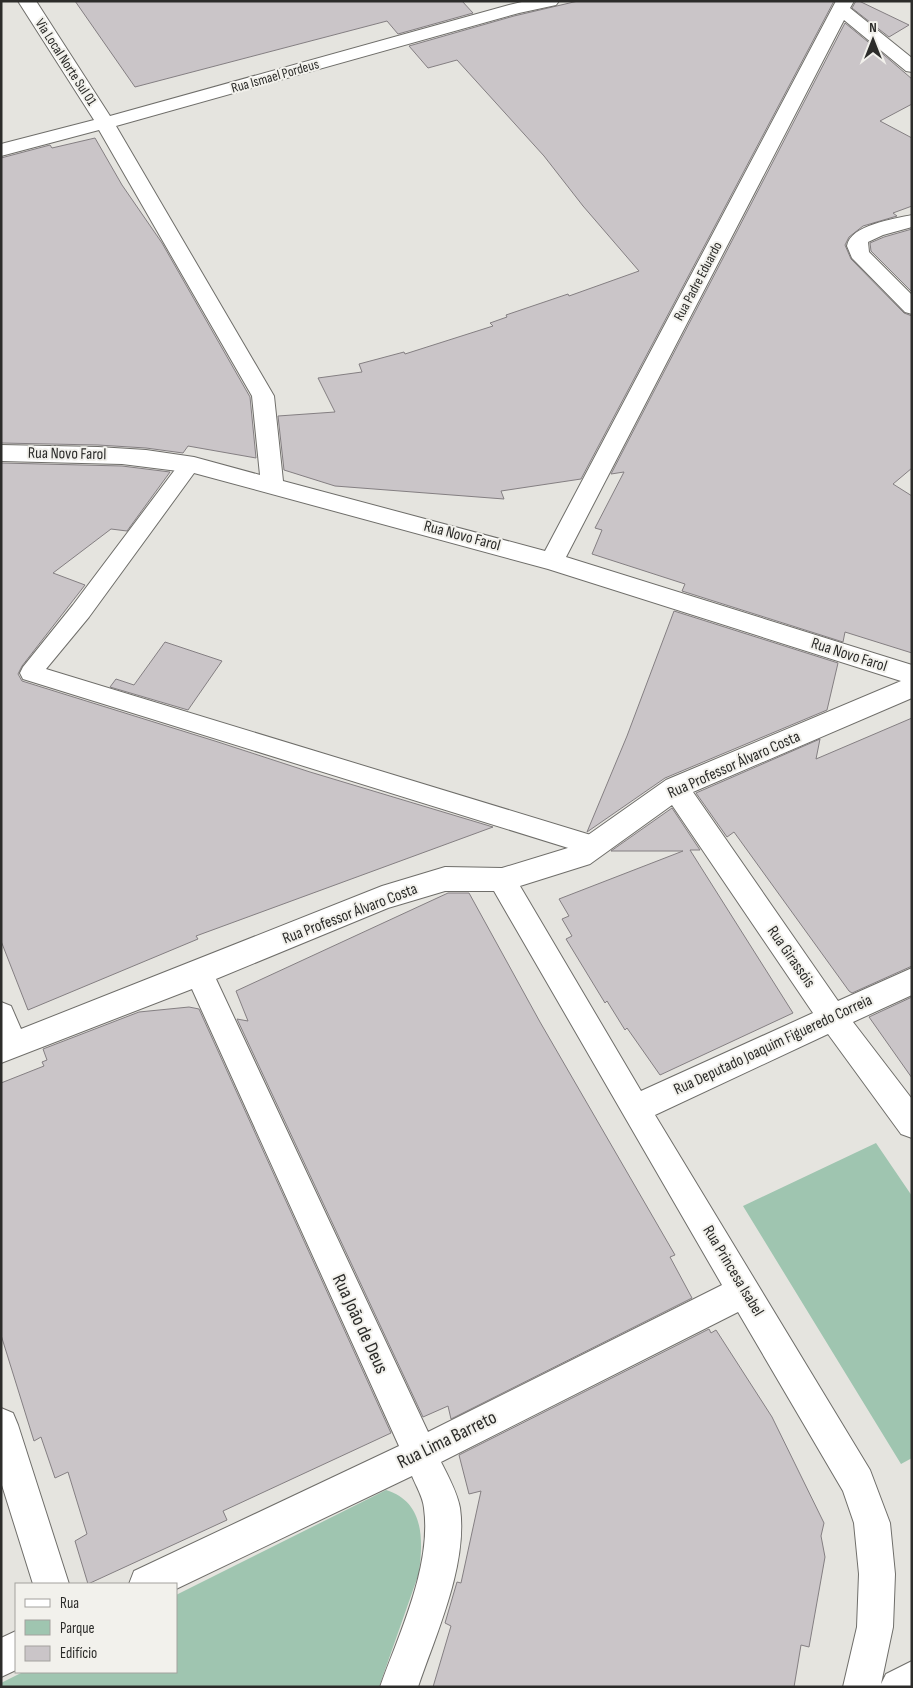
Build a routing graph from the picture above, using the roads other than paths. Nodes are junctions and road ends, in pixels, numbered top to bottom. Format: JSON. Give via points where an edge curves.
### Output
{"nodes":[{"id":1,"x":27,"y":1,"type":"edge"},
{"id":2,"x":550,"y":1,"type":"edge"},
{"id":3,"x":512,"y":5,"type":"edge"},
{"id":4,"x":843,"y":5,"type":"edge"},
{"id":5,"x":912,"y":67,"type":"edge"},
{"id":6,"x":105,"y":123,"type":"junction"},
{"id":7,"x":1,"y":150,"type":"edge"},
{"id":8,"x":912,"y":221,"type":"edge"},
{"id":9,"x":912,"y":306,"type":"edge"},
{"id":10,"x":1,"y":453,"type":"edge"},
{"id":11,"x":190,"y":464,"type":"junction"},
{"id":12,"x":272,"y":484,"type":"junction"},
{"id":13,"x":552,"y":561,"type":"junction"},
{"id":14,"x":912,"y":675,"type":"edge"},
{"id":15,"x":912,"y":687,"type":"edge"},
{"id":16,"x":675,"y":788,"type":"junction"},
{"id":17,"x":594,"y":846,"type":"junction"},
{"id":18,"x":502,"y":880,"type":"junction"},
{"id":19,"x":199,"y":973,"type":"junction"},
{"id":20,"x":912,"y":981,"type":"edge"},
{"id":21,"x":1,"y":1015,"type":"edge"},
{"id":22,"x":833,"y":1018,"type":"junction"},
{"id":23,"x":6,"y":1048,"type":"edge"},
{"id":24,"x":635,"y":1109,"type":"junction"},
{"id":25,"x":912,"y":1124,"type":"edge"},
{"id":26,"x":745,"y":1291,"type":"junction"},
{"id":27,"x":1,"y":1425,"type":"edge"},
{"id":28,"x":420,"y":1454,"type":"junction"},
{"id":29,"x":51,"y":1583,"type":"edge"},
{"id":30,"x":149,"y":1583,"type":"edge"},
{"id":31,"x":15,"y":1651,"type":"edge"},
{"id":32,"x":1,"y":1658,"type":"edge"},
{"id":33,"x":912,"y":1680,"type":"edge"},
{"id":34,"x":399,"y":1687,"type":"edge"},
{"id":35,"x":862,"y":1687,"type":"edge"},
{"id":36,"x":899,"y":1687,"type":"edge"}],
"edges":[{"from":1,"to":6,"type":"street","name":"Via Local Norte Sul 01"},
{"from":2,"to":3,"type":"street","name":"Rua Ismael Pordeus"},
{"from":3,"to":6,"type":"street","name":"Rua Ismael Pordeus"},
{"from":4,"to":5,"type":"street"},
{"from":4,"to":13,"type":"street","name":"Rua Padre Eduardo"},
{"from":6,"to":7,"type":"street","name":"Rua Ismael Pordeus"},
{"from":6,"to":12,"type":"street","name":"Via Local Norte Sul 01","via":[[263,396]]},
{"from":8,"to":9,"type":"street","via":[[867,234],[857,245],[859,254]]},
{"from":10,"to":11,"type":"street","name":"Rua Novo Farol","via":[[106,455]]},
{"from":11,"to":12,"type":"street","name":"Rua Novo Farol"},
{"from":11,"to":17,"type":"lane","via":[[31,673]]},
{"from":12,"to":13,"type":"street","name":"Rua Novo Farol"},
{"from":13,"to":14,"type":"street","name":"Rua Novo Farol"},
{"from":15,"to":16,"type":"street","name":"Rua Professor Álvaro Costa"},
{"from":16,"to":17,"type":"street","name":"Rua Professor Álvaro Costa"},
{"from":16,"to":22,"type":"street","name":"Rua Girassóis"},
{"from":17,"to":18,"type":"street","name":"Rua Professor Álvaro Costa","via":[[580,856]]},
{"from":18,"to":19,"type":"street","name":"Rua Professor Álvaro Costa","via":[[445,879],[382,898]]},
{"from":18,"to":24,"type":"street","name":"Rua Princesa Isabel"},
{"from":19,"to":23,"type":"street","name":"Rua Professor Álvaro Costa"},
{"from":19,"to":28,"type":"street","name":"Rua João de Deus"},
{"from":20,"to":22,"type":"street","name":"Rua Deputado Joaquim Figueredo Correia"},
{"from":21,"to":23,"type":"street"},
{"from":22,"to":24,"type":"street","name":"Rua Deputado Joaquim Figueredo Correia"},
{"from":22,"to":25,"type":"street","name":"Rua Girassóis"},
{"from":24,"to":26,"type":"street","name":"Rua Princesa Isabel"},
{"from":26,"to":28,"type":"street","name":"Rua Lima Barreto"},
{"from":26,"to":35,"type":"street","name":"Rua Princesa Isabel","via":[[858,1482],[872,1523],[877,1574],[875,1627]]},
{"from":27,"to":29,"type":"street"},
{"from":28,"to":30,"type":"street","name":"Rua Lima Barreto"},
{"from":28,"to":34,"type":"street","name":"Rua João de Deus","via":[[442,1507],[442,1536],[434,1580]]},
{"from":31,"to":32,"type":"street"},
{"from":33,"to":36,"type":"street"}]}
